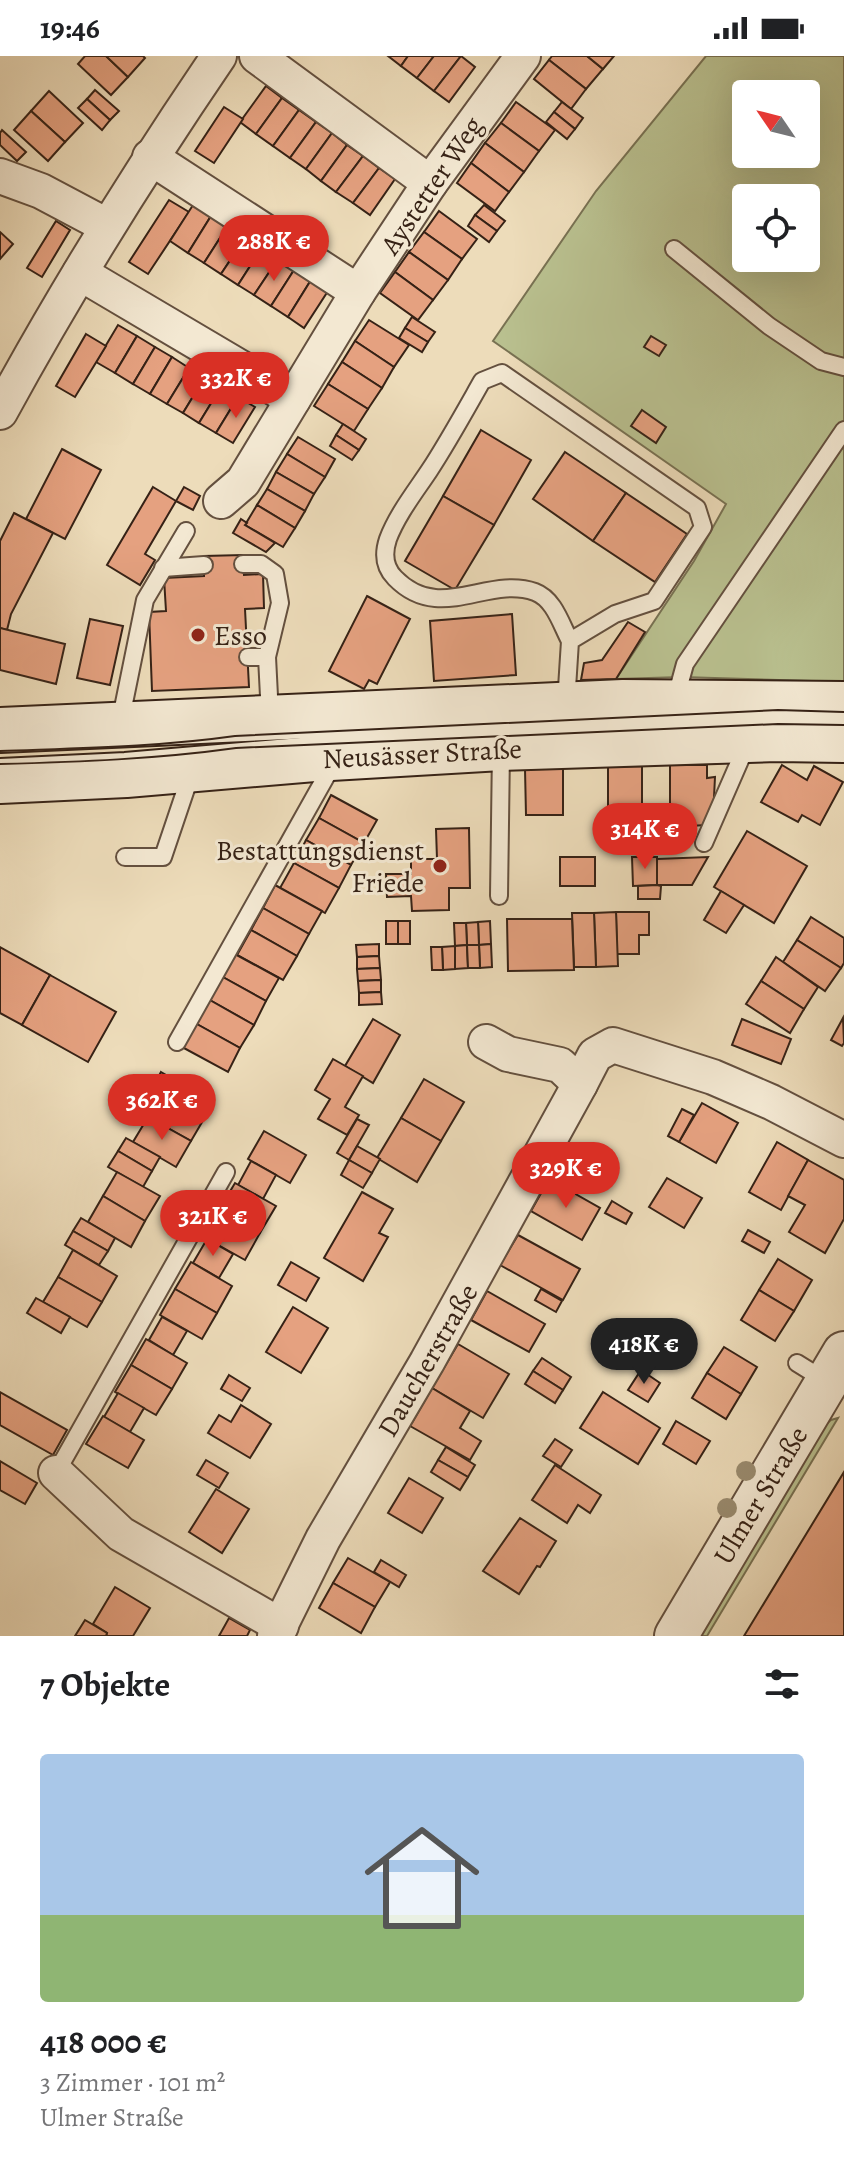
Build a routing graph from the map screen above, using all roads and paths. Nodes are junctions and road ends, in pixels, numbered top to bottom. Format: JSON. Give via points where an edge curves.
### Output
{"nodes":[{"id":1,"x":219,"y":56,"type":"edge"},
{"id":2,"x":257,"y":56,"type":"edge"},
{"id":3,"x":506,"y":61,"type":"edge"},
{"id":4,"x":150,"y":157,"type":"junction"},
{"id":5,"x":0,"y":176,"type":"edge"},
{"id":6,"x":430,"y":183,"type":"junction"},
{"id":7,"x":107,"y":226,"type":"junction"},
{"id":8,"x":674,"y":249,"type":"dead end"},
{"id":9,"x":80,"y":273,"type":"junction"},
{"id":10,"x":358,"y":292,"type":"junction"},
{"id":11,"x":844,"y":367,"type":"edge"},
{"id":12,"x":293,"y":399,"type":"junction"},
{"id":13,"x":1,"y":410,"type":"edge"},
{"id":14,"x":844,"y":430,"type":"edge"},
{"id":15,"x":221,"y":501,"type":"dead end"},
{"id":16,"x":186,"y":531,"type":"dead end"},
{"id":17,"x":243,"y":564,"type":"dead end"},
{"id":18,"x":204,"y":565,"type":"dead end"},
{"id":19,"x":163,"y":568,"type":"junction"},
{"id":20,"x":570,"y":641,"type":"junction"},
{"id":21,"x":248,"y":657,"type":"dead end"},
{"id":22,"x":267,"y":657,"type":"junction"},
{"id":23,"x":151,"y":661,"type":"dead end"},
{"id":24,"x":132,"y":662,"type":"junction"},
{"id":25,"x":678,"y":703,"type":"junction"},
{"id":26,"x":844,"y":704,"type":"edge"},
{"id":27,"x":566,"y":706,"type":"junction"},
{"id":28,"x":270,"y":718,"type":"junction"},
{"id":29,"x":123,"y":724,"type":"junction"},
{"id":30,"x":0,"y":730,"type":"edge"},
{"id":31,"x":749,"y":739,"type":"junction"},
{"id":32,"x":844,"y":740,"type":"edge"},
{"id":33,"x":501,"y":748,"type":"junction"},
{"id":34,"x":337,"y":757,"type":"junction"},
{"id":35,"x":193,"y":769,"type":"junction"},
{"id":36,"x":0,"y":781,"type":"edge"},
{"id":37,"x":704,"y":843,"type":"dead end"},
{"id":38,"x":125,"y":857,"type":"dead end"},
{"id":39,"x":499,"y":896,"type":"dead end"},
{"id":40,"x":177,"y":1042,"type":"dead end"},
{"id":41,"x":486,"y":1042,"type":"dead end"},
{"id":42,"x":580,"y":1084,"type":"junction"},
{"id":43,"x":844,"y":1140,"type":"edge"},
{"id":44,"x":226,"y":1172,"type":"dead end"},
{"id":45,"x":830,"y":1368,"type":"edge"},
{"id":46,"x":56,"y":1473,"type":"joint"},
{"id":47,"x":278,"y":1631,"type":"edge"},
{"id":48,"x":676,"y":1636,"type":"edge"}],
"edges":[{"from":1,"to":4,"type":"street"},
{"from":2,"to":6,"type":"street"},
{"from":3,"to":6,"type":"street","name":"Aystetter Weg"},
{"from":4,"to":7,"type":"street"},
{"from":4,"to":10,"type":"street"},
{"from":5,"to":7,"type":"street"},
{"from":6,"to":10,"type":"street","name":"Aystetter Weg"},
{"from":7,"to":9,"type":"street"},
{"from":8,"to":11,"type":"lane","via":[[769,326],[821,361]]},
{"from":9,"to":12,"type":"street"},
{"from":9,"to":13,"type":"street"},
{"from":10,"to":12,"type":"street","name":"Aystetter Weg"},
{"from":12,"to":15,"type":"street","name":"Aystetter Weg","via":[[243,482]]},
{"from":14,"to":25,"type":"lane","via":[[685,664]]},
{"from":16,"to":19,"type":"lane"},
{"from":17,"to":22,"type":"lane","via":[[261,564],[275,574],[280,603]]},
{"from":18,"to":19,"type":"lane"},
{"from":19,"to":24,"type":"lane","via":[[145,600]]},
{"from":20,"to":20,"type":"lane","via":[[615,614],[654,601],[703,527],[697,508],[502,373],[482,381],[410,499],[384,555],[402,585],[424,597],[449,600],[503,589],[547,598]]},
{"from":20,"to":27,"type":"lane"},
{"from":21,"to":22,"type":"lane"},
{"from":22,"to":28,"type":"lane"},
{"from":23,"to":24,"type":"lane"},
{"from":24,"to":29,"type":"lane"},
{"from":25,"to":26,"type":"main road","name":"Neusässer Straße"},
{"from":25,"to":27,"type":"main road","name":"Neusässer Straße"},
{"from":27,"to":28,"type":"main road","name":"Neusässer Straße"},
{"from":28,"to":29,"type":"main road","name":"Neusässer Straße"},
{"from":29,"to":30,"type":"main road","name":"Neusässer Straße"},
{"from":31,"to":32,"type":"main road","name":"Neusässer Straße"},
{"from":31,"to":33,"type":"main road","name":"Neusässer Straße"},
{"from":31,"to":37,"type":"lane"},
{"from":33,"to":34,"type":"main road","name":"Neusässer Straße"},
{"from":33,"to":39,"type":"lane"},
{"from":34,"to":35,"type":"main road","name":"Neusässer Straße"},
{"from":34,"to":40,"type":"lane"},
{"from":35,"to":36,"type":"main road","name":"Neusässer Straße"},
{"from":35,"to":38,"type":"lane","via":[[163,857]]},
{"from":41,"to":42,"type":"street","via":[[508,1054],[560,1065]]},
{"from":42,"to":43,"type":"street","name":"Daucherstraße","via":[[595,1055],[613,1045],[713,1077]]},
{"from":42,"to":47,"type":"street","name":"Daucherstraße","via":[[435,1349],[323,1539]]},
{"from":44,"to":46,"type":"lane"},
{"from":45,"to":48,"type":"street","name":"Ulmer Straße"},
{"from":46,"to":47,"type":"street","via":[[121,1534]]}]}
